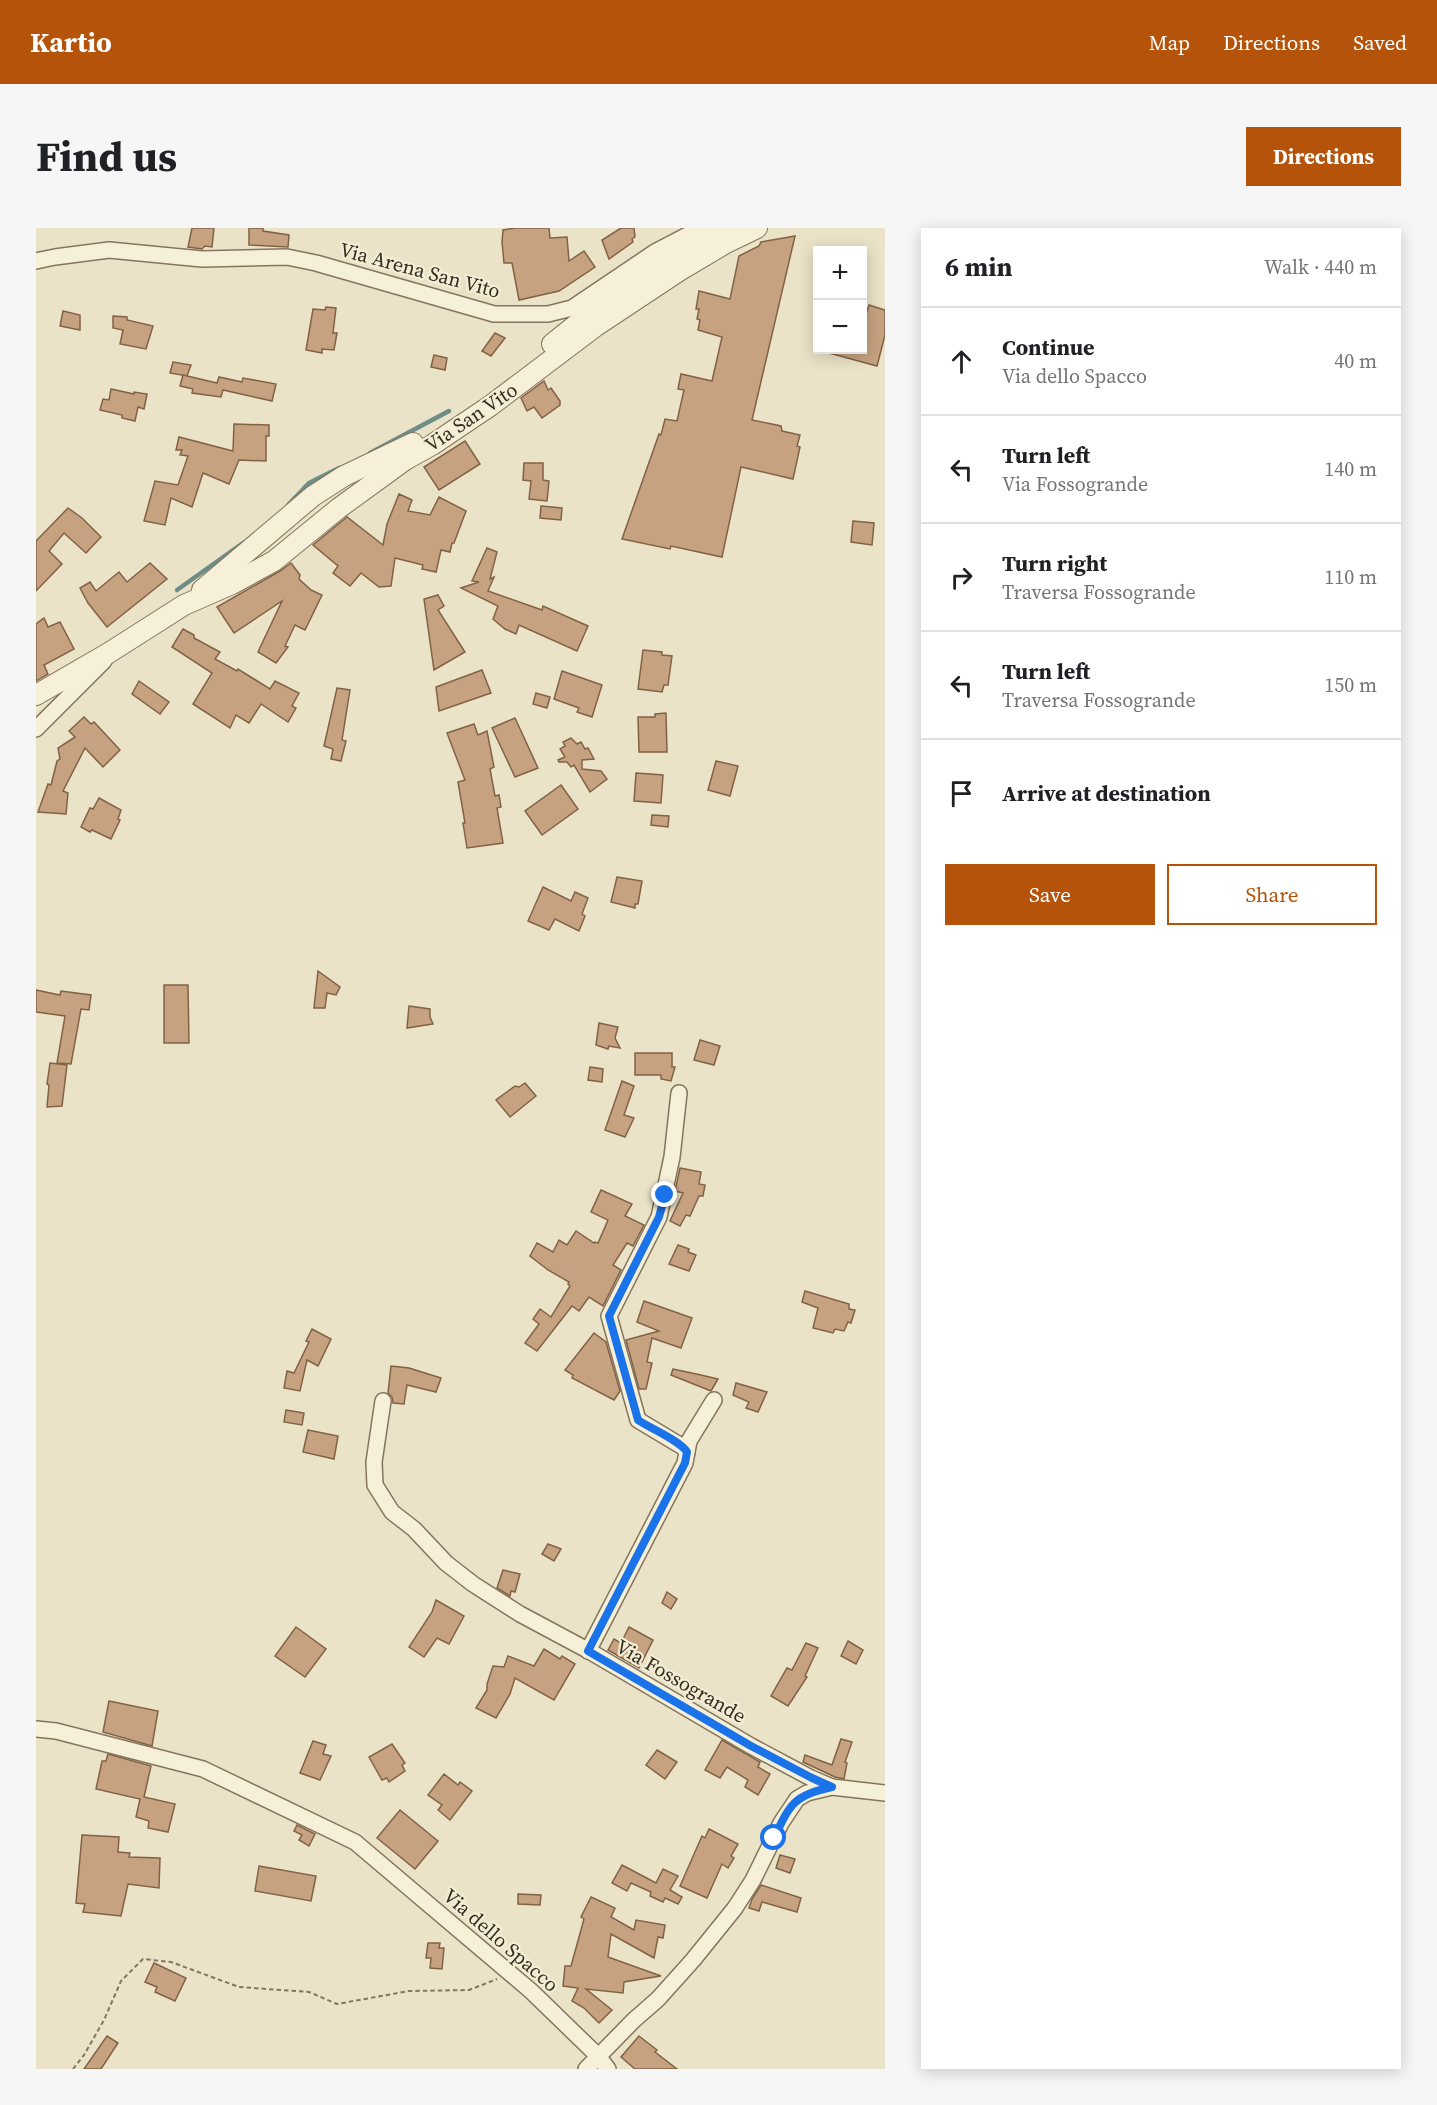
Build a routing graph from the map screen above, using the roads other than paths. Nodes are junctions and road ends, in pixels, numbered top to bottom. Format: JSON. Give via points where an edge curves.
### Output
{"nodes":[{"id":1,"x":700,"y":228,"type":"edge"},
{"id":2,"x":723,"y":228,"type":"edge"},
{"id":3,"x":757,"y":228,"type":"edge"},
{"id":4,"x":36,"y":261,"type":"edge"},
{"id":5,"x":184,"y":605,"type":"junction"},
{"id":6,"x":119,"y":646,"type":"junction"},
{"id":7,"x":36,"y":695,"type":"edge"},
{"id":8,"x":36,"y":729,"type":"edge"},
{"id":9,"x":679,"y":1093,"type":"dead end"},
{"id":10,"x":714,"y":1400,"type":"dead end"},
{"id":11,"x":383,"y":1401,"type":"dead end"},
{"id":12,"x":687,"y":1452,"type":"junction"},
{"id":13,"x":588,"y":1651,"type":"junction"},
{"id":14,"x":36,"y":1729,"type":"edge"},
{"id":15,"x":832,"y":1787,"type":"junction"},
{"id":16,"x":885,"y":1793,"type":"edge"},
{"id":17,"x":598,"y":2056,"type":"junction"},
{"id":18,"x":586,"y":2069,"type":"edge"},
{"id":19,"x":608,"y":2069,"type":"edge"}],
"edges":[{"from":1,"to":4,"type":"street","name":"Via Arena San Vito","via":[[655,252],[572,308],[548,314],[494,314],[286,257],[202,259],[109,250]]},
{"from":2,"to":5,"type":"street","name":"Via San Vito","via":[[691,243],[636,280],[455,417],[313,496]]},
{"from":3,"to":5,"type":"street","name":"Via San Vito","via":[[679,271],[596,326],[490,406],[339,508],[274,561]]},
{"from":5,"to":6,"type":"street","name":"Via San Vito"},
{"from":6,"to":7,"type":"street","name":"Via San Vito"},
{"from":6,"to":8,"type":"street"},
{"from":9,"to":12,"type":"street","via":[[672,1157],[659,1217],[609,1316],[638,1420]]},
{"from":10,"to":12,"type":"street","via":[[689,1441]]},
{"from":11,"to":13,"type":"street","name":"Via Fossogrande","via":[[374,1462],[375,1485],[392,1512],[473,1584]]},
{"from":12,"to":13,"type":"street","via":[[685,1463]]},
{"from":13,"to":15,"type":"street","name":"Via Fossogrande","via":[[751,1746]]},
{"from":14,"to":17,"type":"street","name":"Via dello Spacco","via":[[203,1769],[356,1842],[511,1974]]},
{"from":15,"to":16,"type":"street","name":"Via Fossogrande"},
{"from":15,"to":17,"type":"street","via":[[797,1799],[735,1908],[665,1991]]},
{"from":17,"to":18,"type":"street"},
{"from":17,"to":19,"type":"street","name":"Via dello Spacco"}]}
